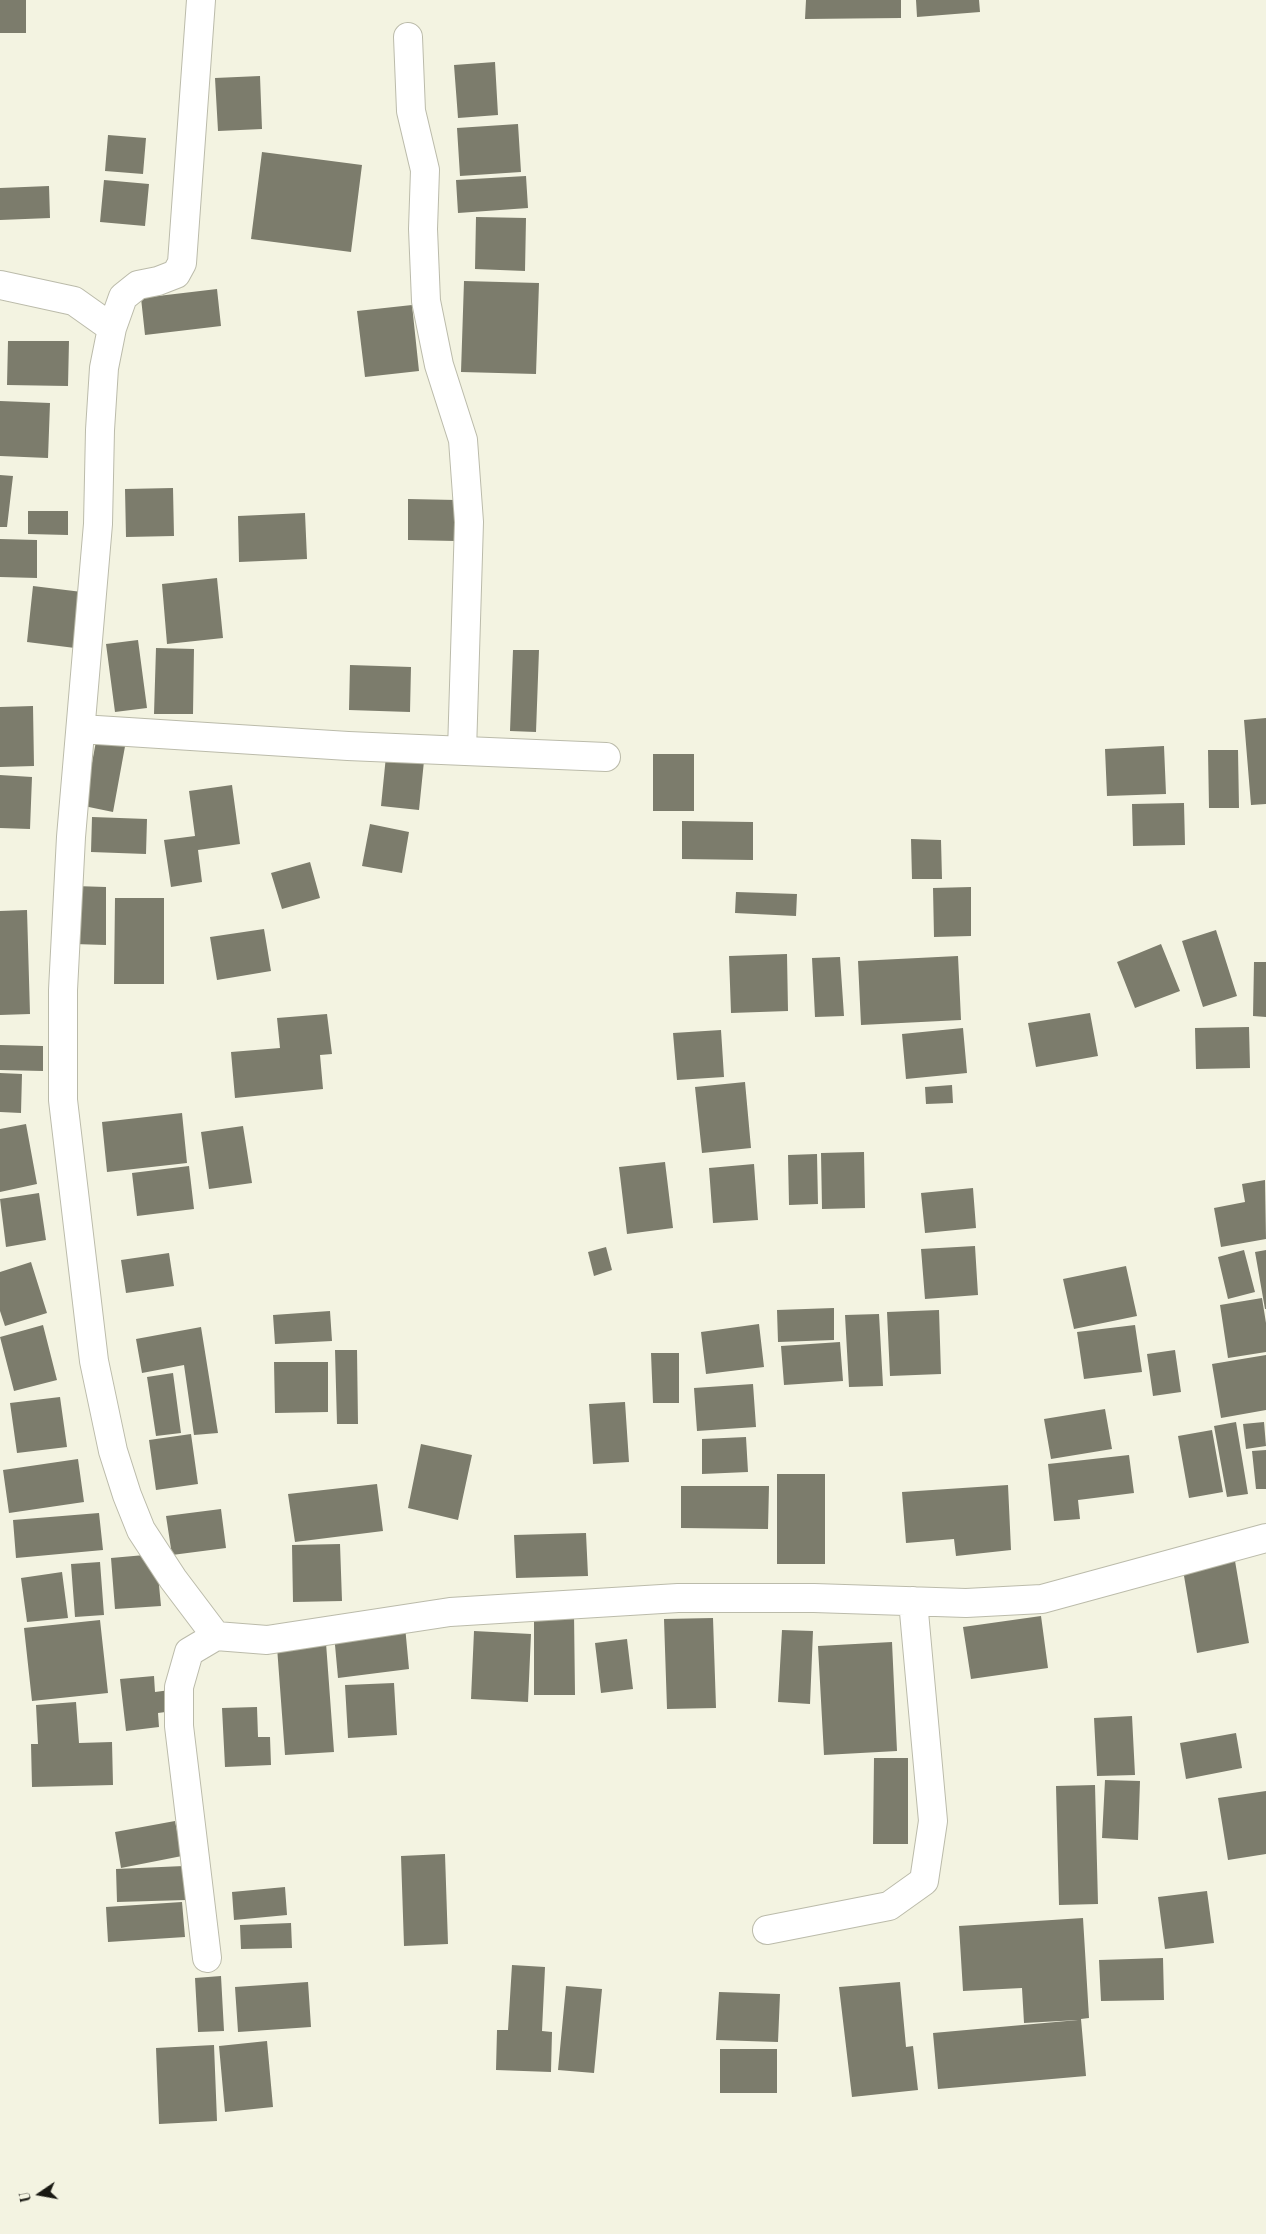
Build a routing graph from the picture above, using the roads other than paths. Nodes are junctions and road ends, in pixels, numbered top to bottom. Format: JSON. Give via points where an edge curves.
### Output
{"nodes":[{"id":1,"x":201,"y":0,"type":"edge"},
{"id":2,"x":408,"y":37,"type":"dead end"},
{"id":3,"x":0,"y":285,"type":"edge"},
{"id":4,"x":112,"y":328,"type":"junction"},
{"id":5,"x":81,"y":729,"type":"junction"},
{"id":6,"x":462,"y":751,"type":"junction"},
{"id":7,"x":606,"y":756,"type":"dead end"},
{"id":8,"x":1266,"y":1538,"type":"edge"},
{"id":9,"x":913,"y":1601,"type":"junction"},
{"id":10,"x":216,"y":1636,"type":"junction"},
{"id":11,"x":766,"y":1930,"type":"dead end"},
{"id":12,"x":207,"y":1958,"type":"dead end"}],
"edges":[{"from":1,"to":4,"type":"street","via":[[182,263],[176,274],[138,285],[123,297]]},
{"from":2,"to":6,"type":"street","via":[[411,111],[424,170],[426,301],[439,365],[464,449],[469,522]]},
{"from":3,"to":4,"type":"street","via":[[74,302]]},
{"from":4,"to":5,"type":"street","via":[[104,368],[98,524]]},
{"from":5,"to":6,"type":"street"},
{"from":5,"to":10,"type":"street","via":[[65,914],[63,1100],[94,1361],[113,1451],[141,1530],[172,1579]]},
{"from":6,"to":7,"type":"street"},
{"from":8,"to":9,"type":"street","via":[[1042,1599],[966,1604]]},
{"from":9,"to":10,"type":"street","via":[[678,1598],[450,1612],[267,1640]]},
{"from":9,"to":11,"type":"street","via":[[933,1822],[924,1881],[889,1906]]},
{"from":10,"to":12,"type":"street","via":[[189,1652],[178,1687],[179,1726]]}]}
